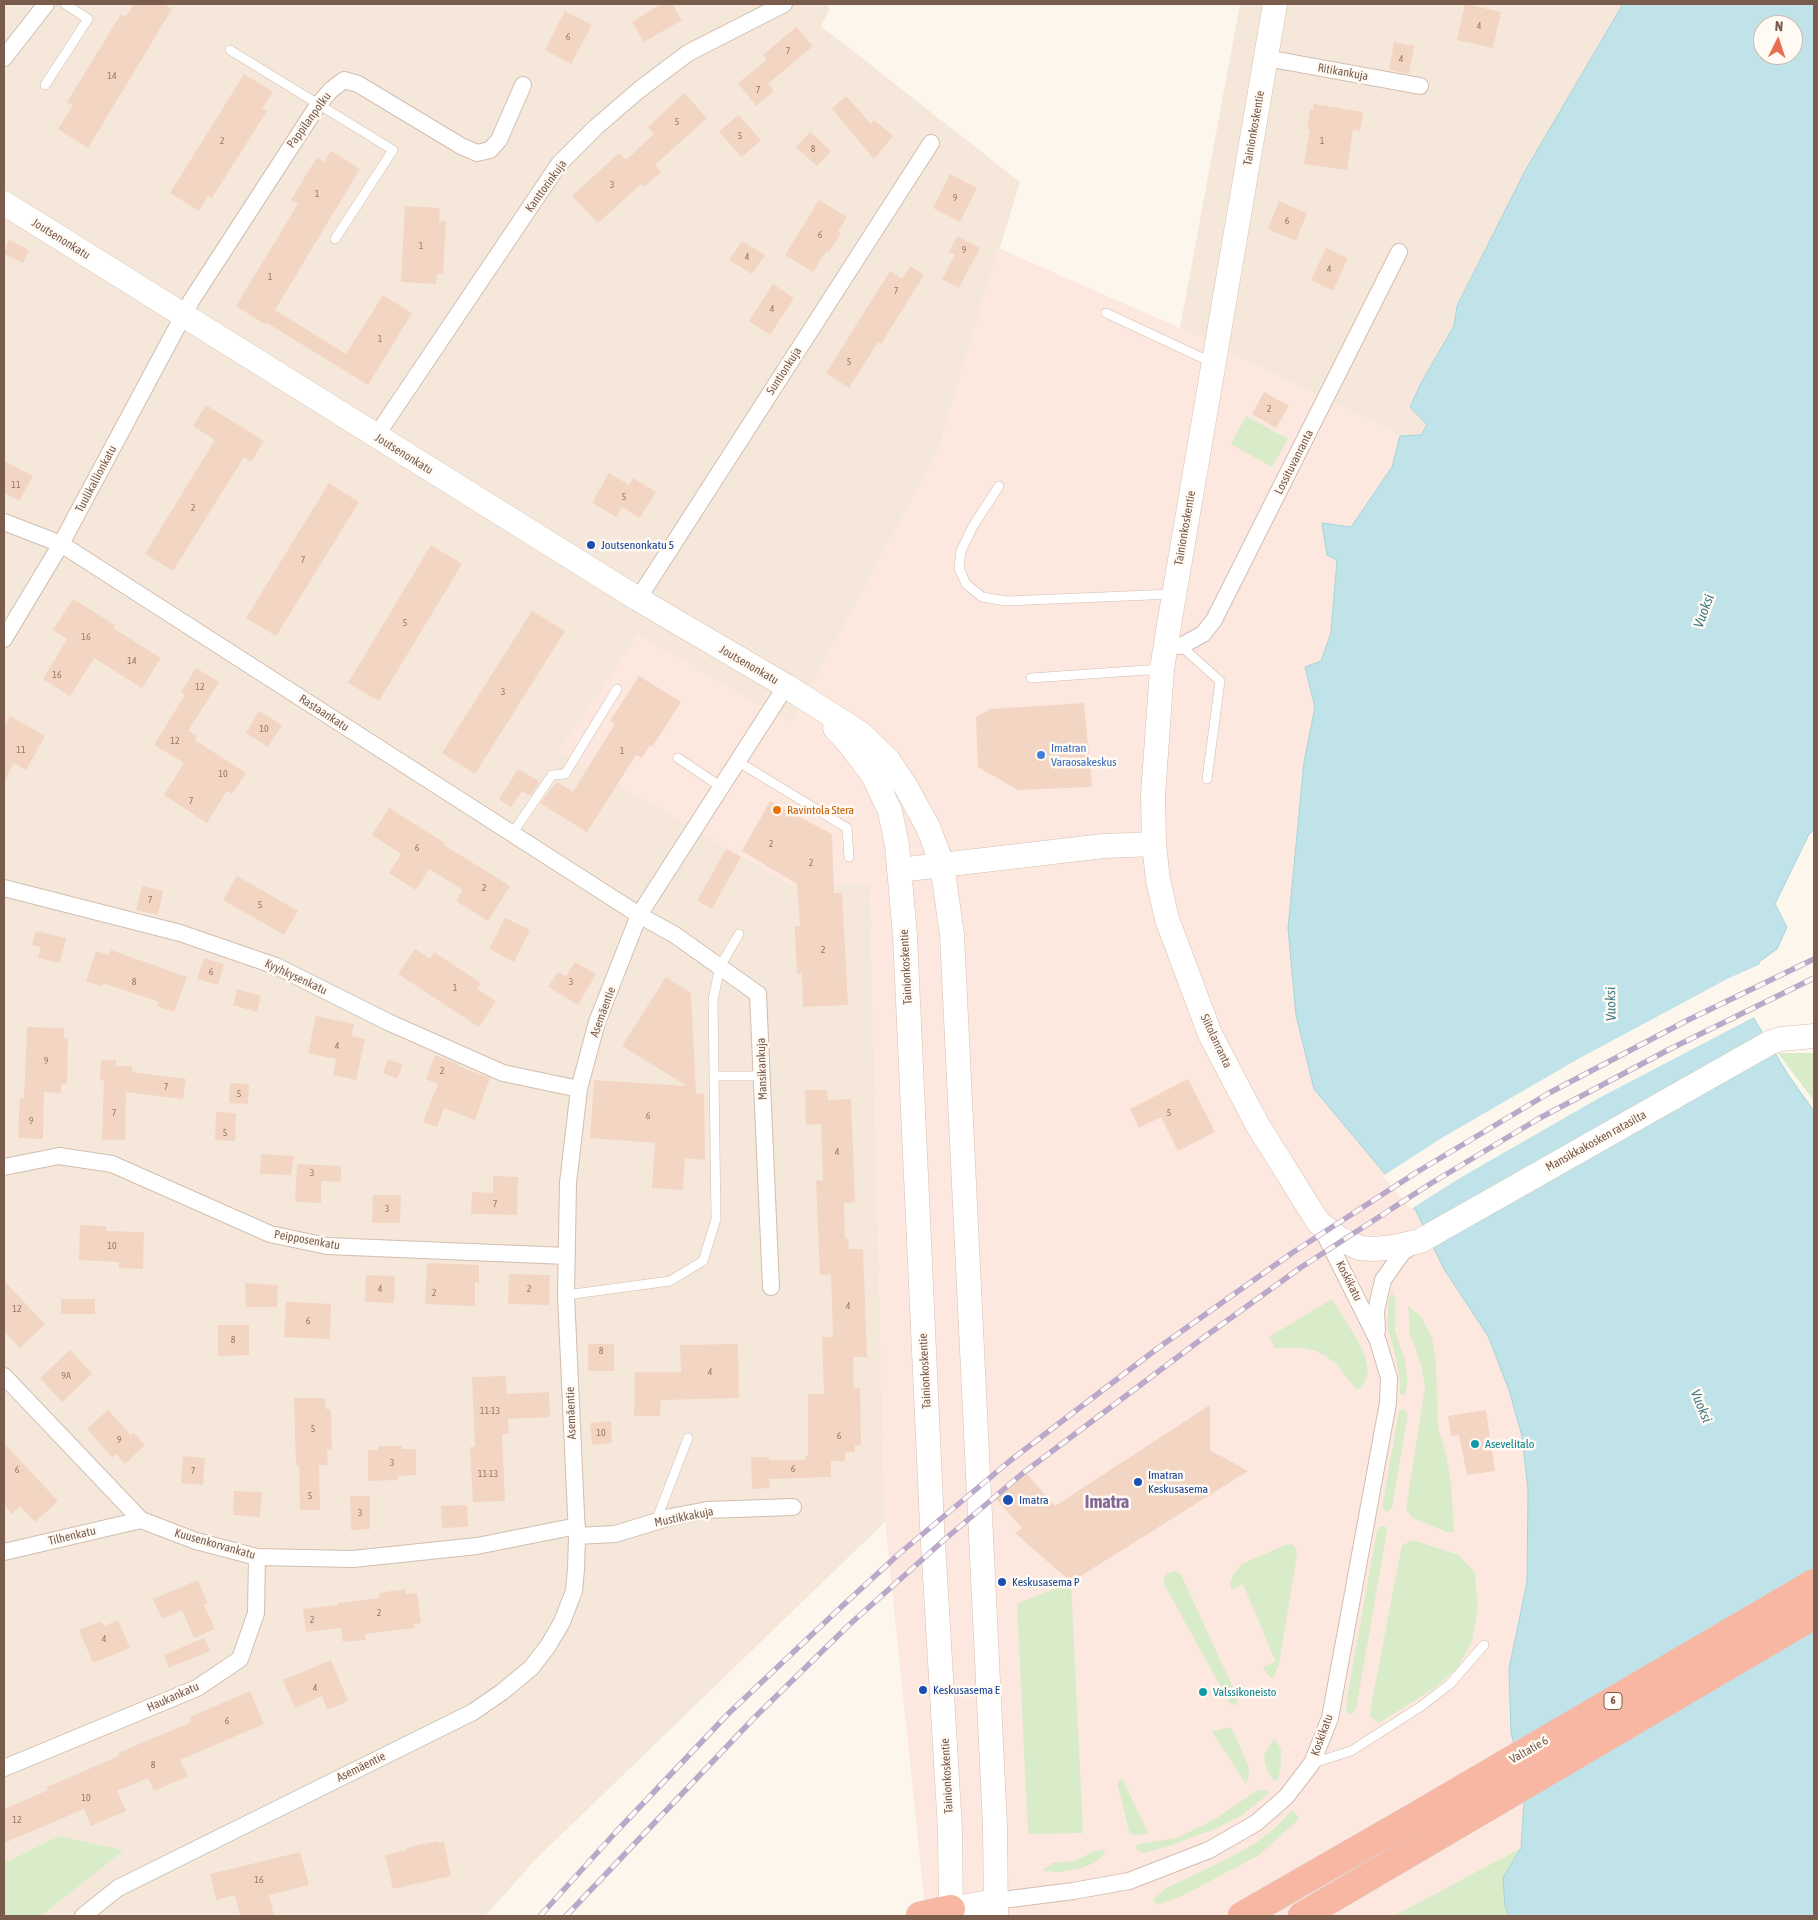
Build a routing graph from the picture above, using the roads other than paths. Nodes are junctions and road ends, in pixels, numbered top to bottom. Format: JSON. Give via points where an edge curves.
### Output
{"nodes":[{"id":1,"x":46,"y":4,"type":"edge"},
{"id":2,"x":65,"y":4,"type":"edge"},
{"id":3,"x":784,"y":4,"type":"edge"},
{"id":4,"x":1275,"y":4,"type":"edge"},
{"id":5,"x":230,"y":50,"type":"dead end"},
{"id":6,"x":4,"y":58,"type":"edge"},
{"id":7,"x":1266,"y":58,"type":"junction"},
{"id":8,"x":45,"y":85,"type":"dead end"},
{"id":9,"x":523,"y":85,"type":"dead end"},
{"id":10,"x":1420,"y":86,"type":"dead end"},
{"id":11,"x":318,"y":104,"type":"junction"},
{"id":12,"x":931,"y":143,"type":"dead end"},
{"id":13,"x":4,"y":203,"type":"edge"},
{"id":14,"x":335,"y":240,"type":"dead end"},
{"id":15,"x":1399,"y":252,"type":"dead end"},
{"id":16,"x":1106,"y":313,"type":"dead end"},
{"id":17,"x":183,"y":316,"type":"junction"},
{"id":18,"x":1214,"y":363,"type":"junction"},
{"id":19,"x":376,"y":436,"type":"junction"},
{"id":20,"x":999,"y":486,"type":"dead end"},
{"id":21,"x":4,"y":522,"type":"edge"},
{"id":22,"x":61,"y":544,"type":"junction"},
{"id":23,"x":1174,"y":594,"type":"junction"},
{"id":24,"x":638,"y":599,"type":"junction"},
{"id":25,"x":4,"y":639,"type":"edge"},
{"id":26,"x":1173,"y":645,"type":"junction"},
{"id":27,"x":1162,"y":669,"type":"junction"},
{"id":28,"x":1031,"y":678,"type":"dead end"},
{"id":29,"x":786,"y":686,"type":"junction"},
{"id":30,"x":616,"y":690,"type":"dead end"},
{"id":31,"x":808,"y":699,"type":"junction"},
{"id":32,"x":678,"y":758,"type":"dead end"},
{"id":33,"x":737,"y":761,"type":"junction"},
{"id":34,"x":1207,"y":779,"type":"dead end"},
{"id":35,"x":721,"y":787,"type":"junction"},
{"id":36,"x":512,"y":834,"type":"junction"},
{"id":37,"x":1154,"y":844,"type":"junction"},
{"id":38,"x":849,"y":857,"type":"dead end"},
{"id":39,"x":942,"y":864,"type":"junction"},
{"id":40,"x":899,"y":870,"type":"junction"},
{"id":41,"x":4,"y":888,"type":"edge"},
{"id":42,"x":639,"y":915,"type":"junction"},
{"id":43,"x":739,"y":934,"type":"dead end"},
{"id":44,"x":720,"y":966,"type":"junction"},
{"id":45,"x":1814,"y":1036,"type":"edge"},
{"id":46,"x":714,"y":1076,"type":"junction"},
{"id":47,"x":762,"y":1076,"type":"junction"},
{"id":48,"x":579,"y":1089,"type":"junction"},
{"id":49,"x":4,"y":1167,"type":"edge"},
{"id":50,"x":1318,"y":1222,"type":"junction"},
{"id":51,"x":1420,"y":1241,"type":"junction"},
{"id":52,"x":567,"y":1256,"type":"junction"},
{"id":53,"x":771,"y":1287,"type":"dead end"},
{"id":54,"x":566,"y":1295,"type":"junction"},
{"id":55,"x":1378,"y":1341,"type":"junction"},
{"id":56,"x":4,"y":1376,"type":"edge"},
{"id":57,"x":688,"y":1438,"type":"dead end"},
{"id":58,"x":793,"y":1508,"type":"dead end"},
{"id":59,"x":141,"y":1520,"type":"junction"},
{"id":60,"x":656,"y":1522,"type":"junction"},
{"id":61,"x":577,"y":1531,"type":"junction"},
{"id":62,"x":4,"y":1552,"type":"edge"},
{"id":63,"x":257,"y":1556,"type":"junction"},
{"id":64,"x":1814,"y":1583,"type":"edge"},
{"id":65,"x":1814,"y":1615,"type":"edge"},
{"id":66,"x":1484,"y":1646,"type":"dead end"},
{"id":67,"x":1312,"y":1763,"type":"junction"},
{"id":68,"x":4,"y":1768,"type":"edge"},
{"id":69,"x":995,"y":1909,"type":"edge"},
{"id":70,"x":951,"y":1913,"type":"edge"},
{"id":71,"x":83,"y":1916,"type":"edge"},
{"id":72,"x":920,"y":1916,"type":"edge"},
{"id":73,"x":1242,"y":1916,"type":"edge"},
{"id":74,"x":1302,"y":1916,"type":"edge"}],
"edges":[{"from":1,"to":6,"type":"street"},
{"from":2,"to":8,"type":"lane","via":[[88,19]]},
{"from":3,"to":19,"type":"street","name":"Kanttorinkuja","via":[[688,53],[596,127],[559,164]]},
{"from":4,"to":7,"type":"main road","name":"Tainionkoskentie"},
{"from":5,"to":11,"type":"lane"},
{"from":7,"to":10,"type":"street","name":"Ritikankuja"},
{"from":7,"to":18,"type":"main road","name":"Tainionkoskentie"},
{"from":9,"to":11,"type":"street","name":"Pappilanpolku","via":[[499,140],[490,150],[477,153],[358,84],[344,80]]},
{"from":11,"to":14,"type":"lane","via":[[393,150]]},
{"from":11,"to":17,"type":"street","name":"Pappilanpolku"},
{"from":12,"to":24,"type":"street","name":"Suntionkuja"},
{"from":13,"to":17,"type":"main road","name":"Joutsenonkatu"},
{"from":15,"to":26,"type":"street","name":"Lossituvanranta","via":[[1214,620],[1203,634]]},
{"from":16,"to":18,"type":"lane"},
{"from":17,"to":19,"type":"main road","name":"Joutsenonkatu"},
{"from":17,"to":22,"type":"street","name":"Tuulikallionkatu"},
{"from":18,"to":23,"type":"main road","name":"Tainionkoskentie"},
{"from":19,"to":24,"type":"main road","name":"Joutsenonkatu"},
{"from":20,"to":23,"type":"lane","via":[[961,551],[959,568],[966,584],[982,597],[1006,601]]},
{"from":21,"to":22,"type":"street","name":"Rastaankatu"},
{"from":22,"to":25,"type":"street","name":"Tuulikallionkatu"},
{"from":22,"to":36,"type":"street","name":"Rastaankatu"},
{"from":23,"to":26,"type":"main road","name":"Tainionkoskentie"},
{"from":24,"to":29,"type":"main road","name":"Joutsenonkatu"},
{"from":26,"to":27,"type":"main road","name":"Tainionkoskentie"},
{"from":26,"to":34,"type":"lane","via":[[1220,681]]},
{"from":27,"to":28,"type":"lane"},
{"from":27,"to":37,"type":"main road","name":"Tainionkoskentie","via":[[1153,795]]},
{"from":29,"to":31,"type":"main road","name":"Joutsenonkatu"},
{"from":29,"to":33,"type":"street","name":"Asemäentie"},
{"from":30,"to":36,"type":"lane","via":[[566,774],[552,775]]},
{"from":31,"to":39,"type":"main road","name":"Joutsenonkatu","via":[[860,732],[888,760],[923,819]]},
{"from":31,"to":40,"type":"main road","name":"Joutsenonkatu","via":[[873,775],[890,811]]},
{"from":32,"to":35,"type":"lane"},
{"from":33,"to":35,"type":"street","name":"Asemäentie"},
{"from":33,"to":38,"type":"lane","via":[[847,828]]},
{"from":35,"to":42,"type":"street","name":"Asemäentie"},
{"from":36,"to":42,"type":"street","name":"Rastaankatu"},
{"from":37,"to":39,"type":"main road","via":[[1104,846]]},
{"from":37,"to":50,"type":"main road","name":"Siitolanranta","via":[[1167,919],[1210,1034],[1257,1124]]},
{"from":39,"to":40,"type":"main road"},
{"from":39,"to":69,"type":"main road","via":[[952,934],[995,1826]]},
{"from":40,"to":70,"type":"main road","name":"Tainionkoskentie","via":[[950,1830]]},
{"from":41,"to":48,"type":"street","name":"Kyyhkysenkatu","via":[[180,933],[276,966],[388,1022],[503,1073]]},
{"from":42,"to":44,"type":"street","name":"Mansikankuja"},
{"from":42,"to":48,"type":"street","name":"Asemäentie","via":[[597,1022]]},
{"from":43,"to":44,"type":"lane"},
{"from":44,"to":46,"type":"lane","via":[[713,1000]]},
{"from":44,"to":47,"type":"street","name":"Mansikankuja","via":[[758,994]]},
{"from":45,"to":51,"type":"main road","name":"Mansikkakosken ratasilta","via":[[1771,1042]]},
{"from":46,"to":47,"type":"lane"},
{"from":46,"to":54,"type":"lane","via":[[716,1219],[703,1261],[670,1281]]},
{"from":47,"to":53,"type":"street","name":"Mansikankuja"},
{"from":48,"to":52,"type":"street","name":"Asemäentie","via":[[568,1183]]},
{"from":49,"to":52,"type":"street","name":"Peipposenkatu","via":[[59,1156],[112,1164],[270,1234],[326,1246]]},
{"from":50,"to":51,"type":"main road","name":"Mansikkakosken ratasilta","via":[[1340,1239],[1360,1248],[1388,1248]]},
{"from":50,"to":55,"type":"street","name":"Koskikatu"},
{"from":51,"to":55,"type":"street","name":"Koskikatu","via":[[1402,1253],[1383,1280],[1376,1311]]},
{"from":52,"to":54,"type":"street","name":"Asemäentie"},
{"from":54,"to":61,"type":"street","name":"Asemäentie"},
{"from":55,"to":67,"type":"street","name":"Koskikatu","via":[[1389,1378],[1388,1403],[1330,1718]]},
{"from":56,"to":59,"type":"street","name":"Kuusenkorvankatu"},
{"from":57,"to":60,"type":"lane"},
{"from":58,"to":60,"type":"street","name":"Mustikkakuja","via":[[707,1510]]},
{"from":59,"to":62,"type":"street","name":"Tilhenkatu"},
{"from":59,"to":63,"type":"street","name":"Kuusenkorvankatu","via":[[196,1541]]},
{"from":60,"to":61,"type":"street","name":"Mustikkakuja","via":[[615,1534]]},
{"from":61,"to":63,"type":"street","name":"Kuusenkorvankatu","via":[[353,1559]]},
{"from":61,"to":71,"type":"street","name":"Asemäentie","via":[[574,1590],[562,1622],[531,1668],[502,1692],[473,1712],[118,1888]]},
{"from":63,"to":68,"type":"street","name":"Haukankatu","via":[[256,1613],[240,1659],[197,1688]]},
{"from":64,"to":73,"type":"highway","name":"Valtatie 6","number":"6"},
{"from":65,"to":74,"type":"highway","number":"6"},
{"from":66,"to":67,"type":"lane","via":[[1450,1684],[1420,1707],[1352,1751]]},
{"from":67,"to":69,"type":"street","name":"Koskikatu","via":[[1286,1797],[1256,1823],[1209,1850],[1129,1880]]},
{"from":69,"to":70,"type":"main road","name":"Koskikatu"},
{"from":70,"to":72,"type":"highway"}]}
